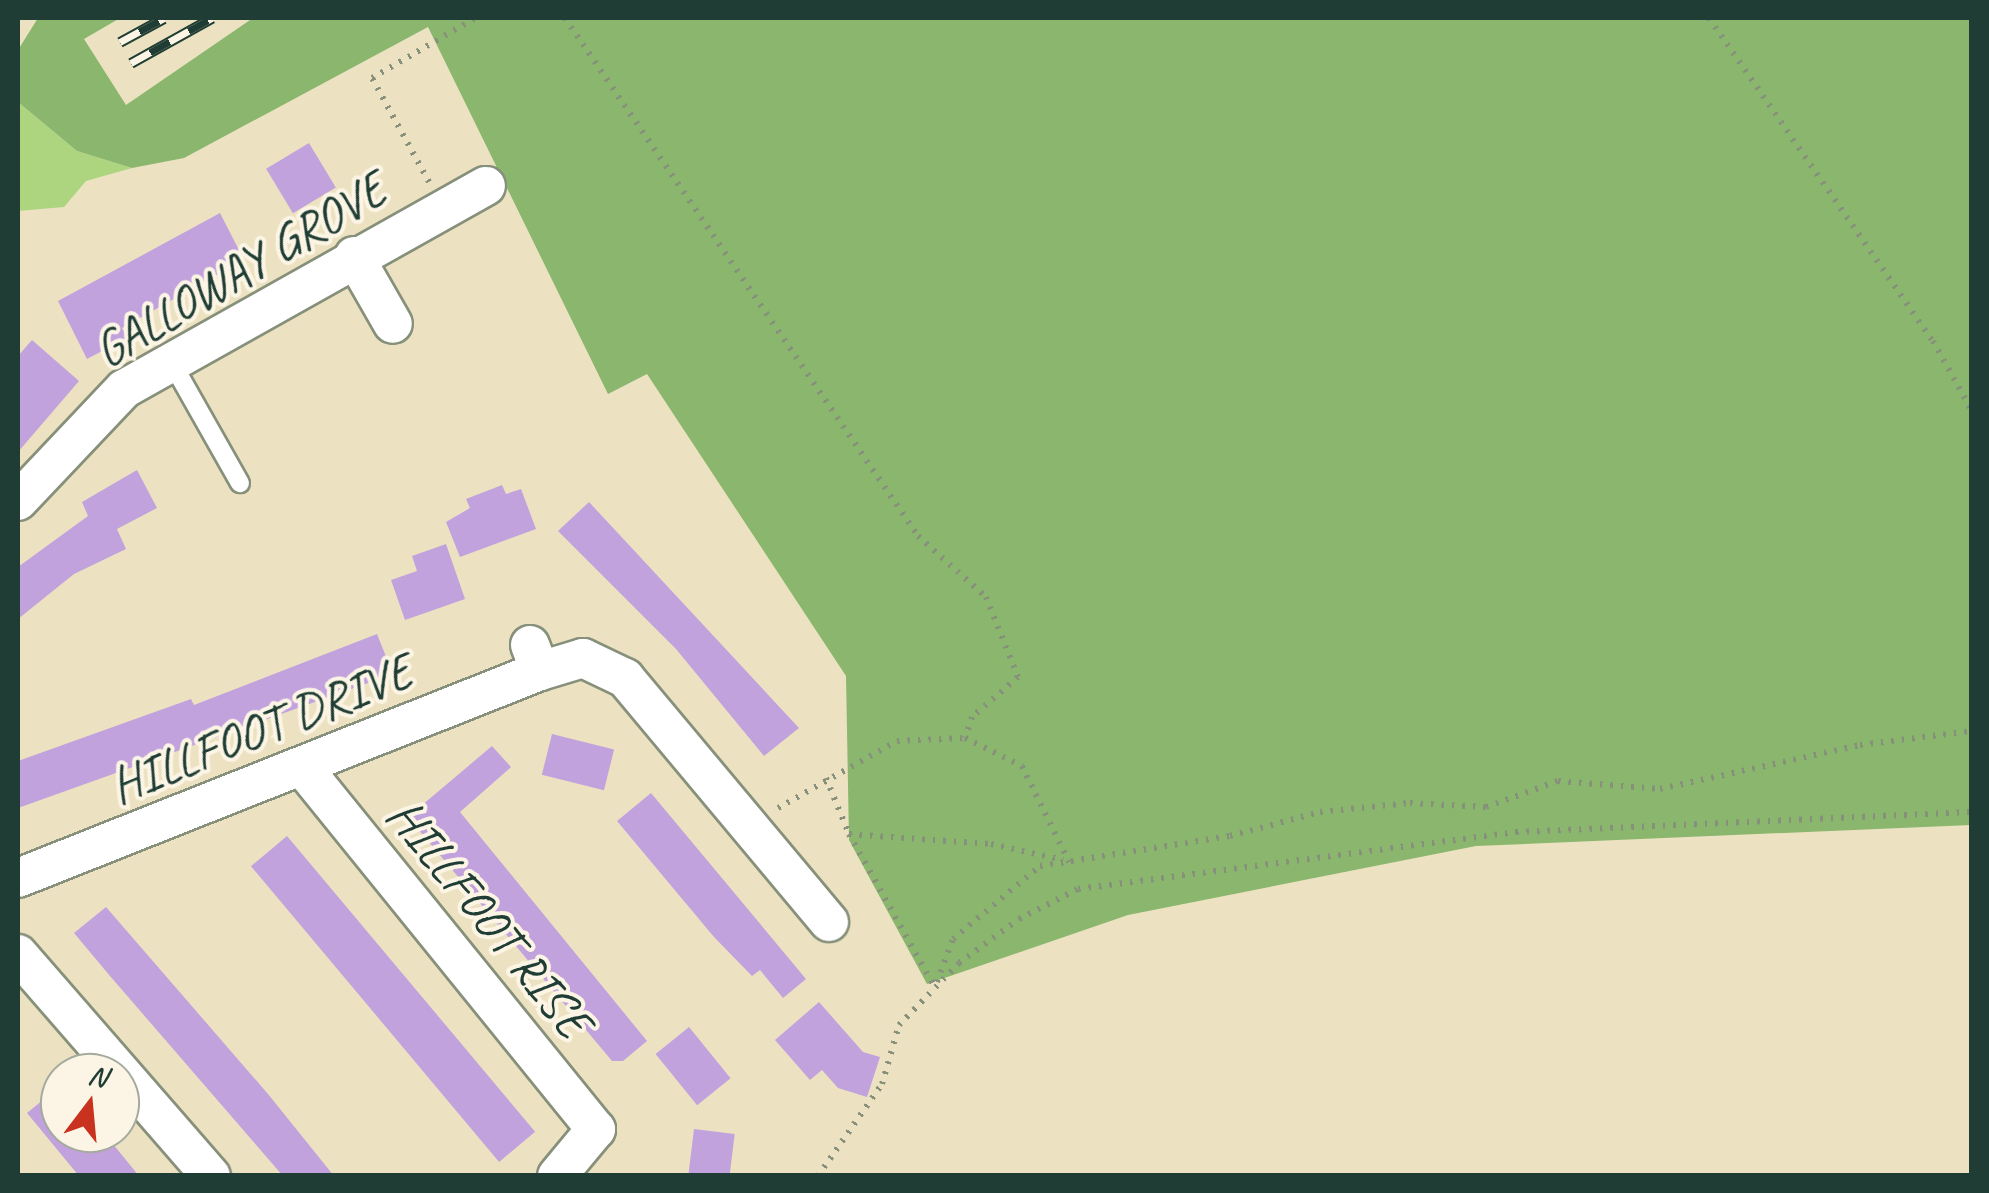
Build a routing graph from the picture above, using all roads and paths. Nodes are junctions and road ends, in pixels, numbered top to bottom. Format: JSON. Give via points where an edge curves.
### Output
{"nodes":[{"id":1,"x":474,"y":18,"type":"edge"},
{"id":2,"x":565,"y":18,"type":"edge"},
{"id":3,"x":1708,"y":18,"type":"edge"},
{"id":4,"x":486,"y":186,"type":"dead end"},
{"id":5,"x":444,"y":208,"type":"junction"},
{"id":6,"x":354,"y":256,"type":"junction"},
{"id":7,"x":394,"y":324,"type":"dead end"},
{"id":8,"x":172,"y":362,"type":"junction"},
{"id":9,"x":1972,"y":411,"type":"edge"},
{"id":10,"x":240,"y":483,"type":"dead end"},
{"id":11,"x":18,"y":501,"type":"edge"},
{"id":12,"x":1972,"y":731,"type":"edge"},
{"id":13,"x":965,"y":738,"type":"junction"},
{"id":14,"x":304,"y":769,"type":"junction"},
{"id":15,"x":826,"y":778,"type":"junction"},
{"id":16,"x":737,"y":812,"type":"junction"},
{"id":17,"x":1972,"y":812,"type":"edge"},
{"id":18,"x":849,"y":834,"type":"junction"},
{"id":19,"x":1069,"y":862,"type":"junction"},
{"id":20,"x":18,"y":878,"type":"edge"},
{"id":21,"x":829,"y":922,"type":"dead end"},
{"id":22,"x":18,"y":954,"type":"edge"},
{"id":23,"x":934,"y":988,"type":"junction"},
{"id":24,"x":211,"y":1176,"type":"edge"},
{"id":25,"x":557,"y":1176,"type":"edge"},
{"id":26,"x":818,"y":1176,"type":"edge"}],
"edges":[{"from":1,"to":5,"type":"path","via":[[372,78]]},
{"from":2,"to":13,"type":"path","via":[[918,536],[986,597],[1018,677],[972,717]]},
{"from":3,"to":9,"type":"path","via":[[1934,341]]},
{"from":4,"to":5,"type":"street","name":"GALLOWAY GROVE"},
{"from":5,"to":6,"type":"street","name":"GALLOWAY GROVE"},
{"from":6,"to":7,"type":"street"},
{"from":6,"to":8,"type":"street","name":"GALLOWAY GROVE"},
{"from":8,"to":10,"type":"lane"},
{"from":8,"to":11,"type":"street","name":"GALLOWAY GROVE","via":[[124,389]]},
{"from":12,"to":19,"type":"path","via":[[1860,744],[1660,789],[1558,781],[1486,807],[1410,802],[1320,812],[1230,836]]},
{"from":13,"to":15,"type":"path","via":[[896,741]]},
{"from":13,"to":19,"type":"path","via":[[1022,766]]},
{"from":14,"to":16,"type":"street","name":"HILLFOOT DRIVE","via":[[535,658],[582,658],[616,671]]},
{"from":14,"to":20,"type":"street","name":"HILLFOOT DRIVE"},
{"from":14,"to":25,"type":"street","name":"HILLFOOT RISE","via":[[596,1129]]},
{"from":15,"to":16,"type":"path","via":[[784,808]]},
{"from":15,"to":18,"type":"path"},
{"from":16,"to":21,"type":"street","name":"HILLFOOT DRIVE"},
{"from":17,"to":23,"type":"path","via":[[1516,832],[1078,890],[1019,920]]},
{"from":18,"to":19,"type":"path","via":[[992,844]]},
{"from":18,"to":23,"type":"path"},
{"from":19,"to":23,"type":"path","via":[[1040,866],[954,939]]},
{"from":22,"to":24,"type":"street"},
{"from":23,"to":26,"type":"path","via":[[899,1025],[882,1084]]}]}
